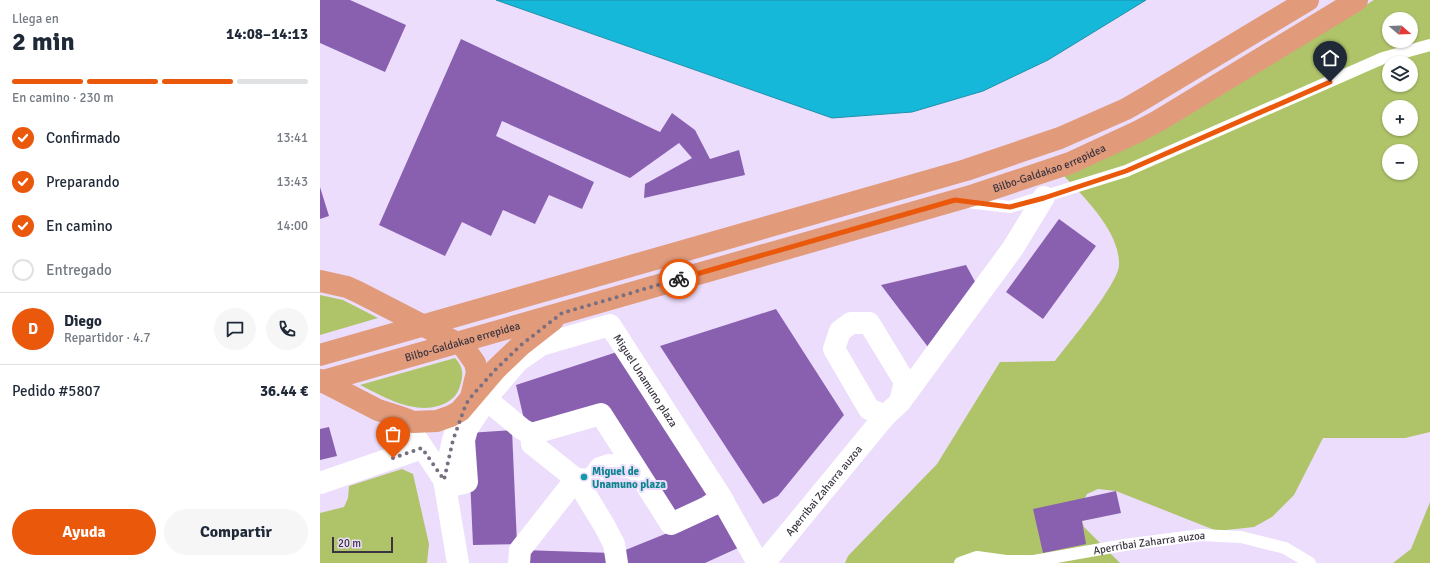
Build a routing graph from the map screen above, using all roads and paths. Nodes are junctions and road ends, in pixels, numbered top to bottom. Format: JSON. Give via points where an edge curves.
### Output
{"nodes":[{"id":1,"x":1308,"y":0,"type":"edge"},
{"id":2,"x":1358,"y":0,"type":"edge"},
{"id":3,"x":1430,"y":45,"type":"edge"},
{"id":4,"x":1044,"y":198,"type":"junction"},
{"id":5,"x":955,"y":200,"type":"junction"},
{"id":6,"x":320,"y":281,"type":"edge"},
{"id":7,"x":562,"y":313,"type":"junction"},
{"id":8,"x":423,"y":325,"type":"junction"},
{"id":9,"x":457,"y":342,"type":"junction"},
{"id":10,"x":320,"y":355,"type":"edge"},
{"id":11,"x":321,"y":381,"type":"edge"},
{"id":12,"x":474,"y":400,"type":"junction"},
{"id":13,"x":402,"y":418,"type":"junction"},
{"id":14,"x":531,"y":434,"type":"junction"},
{"id":15,"x":422,"y":448,"type":"junction"},
{"id":16,"x":635,"y":468,"type":"junction"},
{"id":17,"x":576,"y":479,"type":"junction"},
{"id":18,"x":320,"y":482,"type":"edge"},
{"id":19,"x":445,"y":484,"type":"junction"},
{"id":20,"x":723,"y":500,"type":"junction"},
{"id":21,"x":767,"y":561,"type":"edge"},
{"id":22,"x":458,"y":563,"type":"edge"},
{"id":23,"x":519,"y":563,"type":"edge"},
{"id":24,"x":617,"y":563,"type":"edge"},
{"id":25,"x":960,"y":563,"type":"edge"},
{"id":26,"x":1310,"y":563,"type":"edge"}],
"edges":[{"from":1,"to":8,"type":"highway","via":[[1145,98],[1060,138],[966,170]]},
{"from":2,"to":5,"type":"highway","name":"Bilbo-Galdakao errepidea","via":[[1137,132],[1070,163]]},
{"from":3,"to":4,"type":"lane","via":[[1383,58],[1126,171]]},
{"from":4,"to":5,"type":"lane","via":[[1010,207]]},
{"from":4,"to":21,"type":"street","name":"Aperribai Zaharra auzoa","via":[[1013,248],[892,409]]},
{"from":5,"to":7,"type":"highway","name":"Bilbo-Galdakao errepidea"},
{"from":6,"to":8,"type":"highway","via":[[347,287]]},
{"from":7,"to":9,"type":"highway","name":"Bilbo-Galdakao errepidea"},
{"from":7,"to":12,"type":"highway","via":[[521,345],[495,370]]},
{"from":8,"to":9,"type":"highway"},
{"from":8,"to":10,"type":"highway"},
{"from":9,"to":11,"type":"highway","name":"Bilbo-Galdakao errepidea"},
{"from":9,"to":12,"type":"highway","via":[[475,363],[477,372]]},
{"from":11,"to":13,"type":"highway","via":[[378,410]]},
{"from":12,"to":13,"type":"highway","via":[[460,411],[437,421],[413,422]]},
{"from":12,"to":14,"type":"street"},
{"from":12,"to":19,"type":"street","name":"Miguel Unamuno plaza","via":[[453,440]]},
{"from":12,"to":20,"type":"street","name":"Miguel Unamuno plaza","via":[[540,344],[610,325]]},
{"from":13,"to":15,"type":"street"},
{"from":14,"to":16,"type":"street","via":[[601,414]]},
{"from":14,"to":17,"type":"street","via":[[532,444]]},
{"from":15,"to":18,"type":"street"},
{"from":15,"to":19,"type":"street"},
{"from":16,"to":17,"type":"street","via":[[609,465],[600,468],[591,480]]},
{"from":16,"to":20,"type":"street","via":[[671,524]]},
{"from":17,"to":23,"type":"street","via":[[520,550]]},
{"from":17,"to":24,"type":"street","via":[[614,544]]},
{"from":19,"to":22,"type":"street","name":"Miguel Unamuno plaza"},
{"from":20,"to":21,"type":"street","name":"Miguel Unamuno plaza"},
{"from":25,"to":26,"type":"lane","name":"Aperribai Zaharra auzoa","via":[[977,557],[1034,561],[1201,535],[1241,536],[1285,548]]}]}
